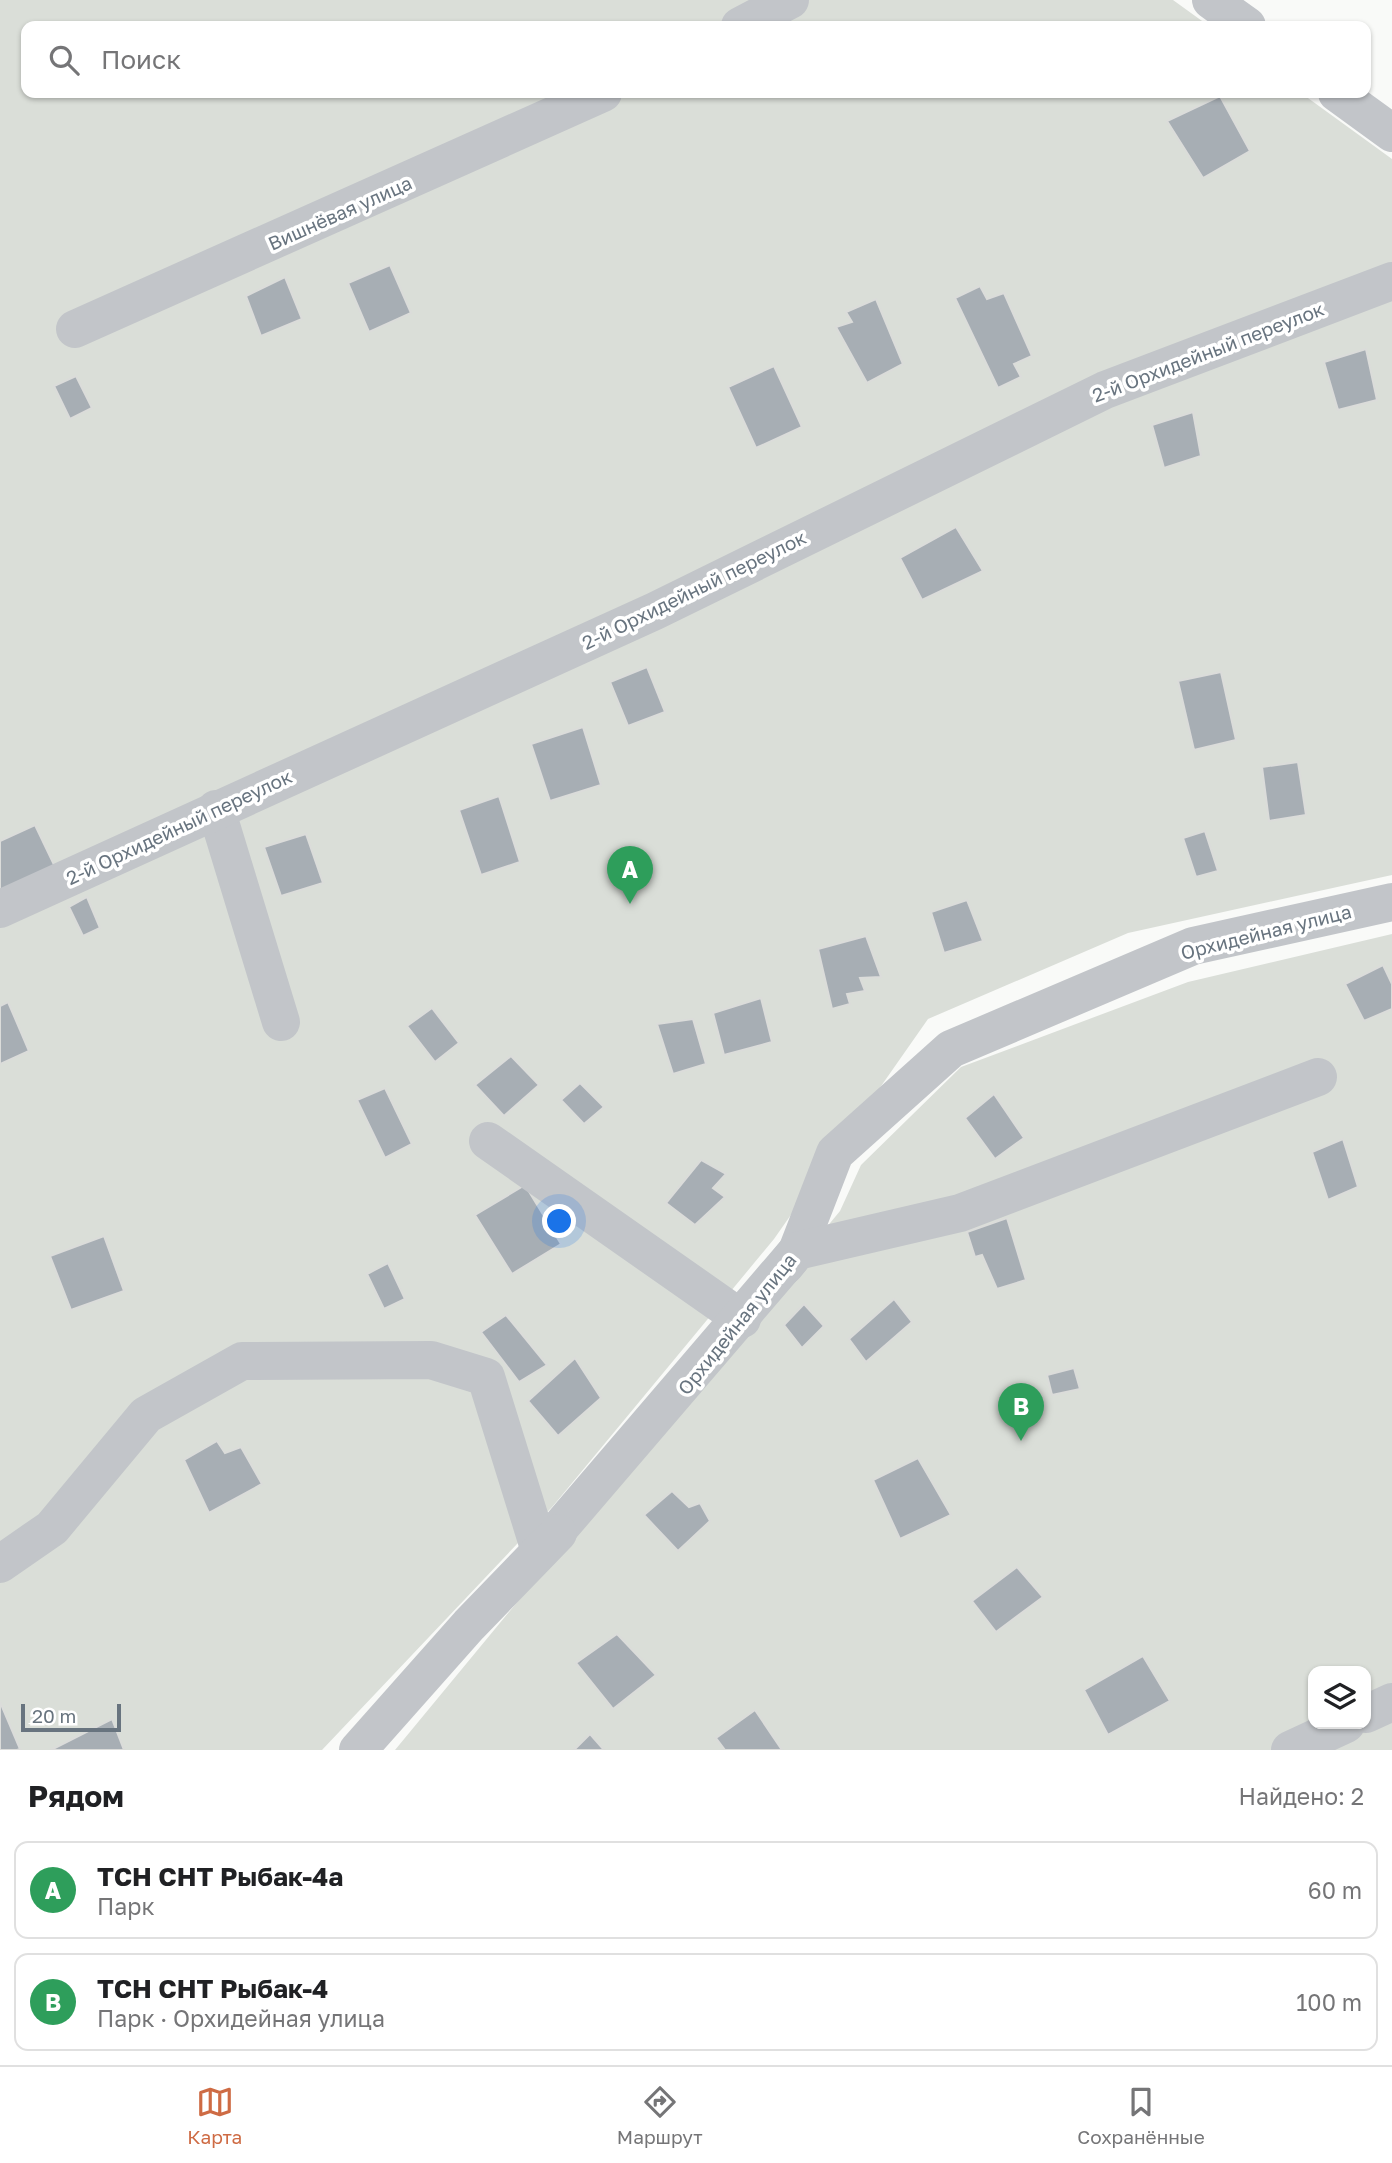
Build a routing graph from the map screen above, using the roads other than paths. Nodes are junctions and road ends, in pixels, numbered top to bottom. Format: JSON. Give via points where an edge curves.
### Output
{"nodes":[{"id":1,"x":790,"y":0,"type":"edge"},
{"id":2,"x":1212,"y":0,"type":"edge"},
{"id":3,"x":750,"y":21,"type":"edge"},
{"id":4,"x":1240,"y":21,"type":"edge"},
{"id":5,"x":592,"y":98,"type":"edge"},
{"id":6,"x":1345,"y":98,"type":"edge"},
{"id":7,"x":1392,"y":133,"type":"edge"},
{"id":8,"x":1392,"y":281,"type":"edge"},
{"id":9,"x":75,"y":329,"type":"dead end"},
{"id":10,"x":216,"y":809,"type":"junction"},
{"id":11,"x":1392,"y":902,"type":"edge"},
{"id":12,"x":0,"y":909,"type":"edge"},
{"id":13,"x":281,"y":1022,"type":"dead end"},
{"id":14,"x":1318,"y":1077,"type":"dead end"},
{"id":15,"x":488,"y":1142,"type":"dead end"},
{"id":16,"x":797,"y":1251,"type":"junction"},
{"id":17,"x":742,"y":1319,"type":"junction"},
{"id":18,"x":540,"y":1551,"type":"junction"},
{"id":19,"x":0,"y":1564,"type":"edge"},
{"id":20,"x":1392,"y":1702,"type":"edge"},
{"id":21,"x":1371,"y":1712,"type":"edge"},
{"id":22,"x":1335,"y":1729,"type":"edge"},
{"id":23,"x":358,"y":1750,"type":"edge"},
{"id":24,"x":1290,"y":1750,"type":"edge"}],
"edges":[{"from":1,"to":3,"type":"street"},
{"from":2,"to":4,"type":"street"},
{"from":5,"to":9,"type":"street","name":"Вишнёвая улица"},
{"from":6,"to":7,"type":"street"},
{"from":8,"to":10,"type":"street","name":"2-й Орхидейный переулок","via":[[1105,390],[655,611]]},
{"from":10,"to":12,"type":"street","name":"2-й Орхидейный переулок"},
{"from":10,"to":13,"type":"street"},
{"from":11,"to":16,"type":"street","name":"Орхидейная улица","via":[[1193,946],[951,1049],[835,1153]]},
{"from":14,"to":16,"type":"street","via":[[960,1213]]},
{"from":15,"to":17,"type":"street"},
{"from":16,"to":17,"type":"street","name":"Орхидейная улица"},
{"from":16,"to":18,"type":"street"},
{"from":17,"to":18,"type":"street","name":"Орхидейная улица","via":[[626,1463]]},
{"from":18,"to":19,"type":"street","via":[[486,1377],[431,1360],[242,1361],[146,1415],[52,1528]]},
{"from":18,"to":23,"type":"street","name":"Орхидейная улица"},
{"from":20,"to":21,"type":"street"},
{"from":22,"to":24,"type":"street"}]}
